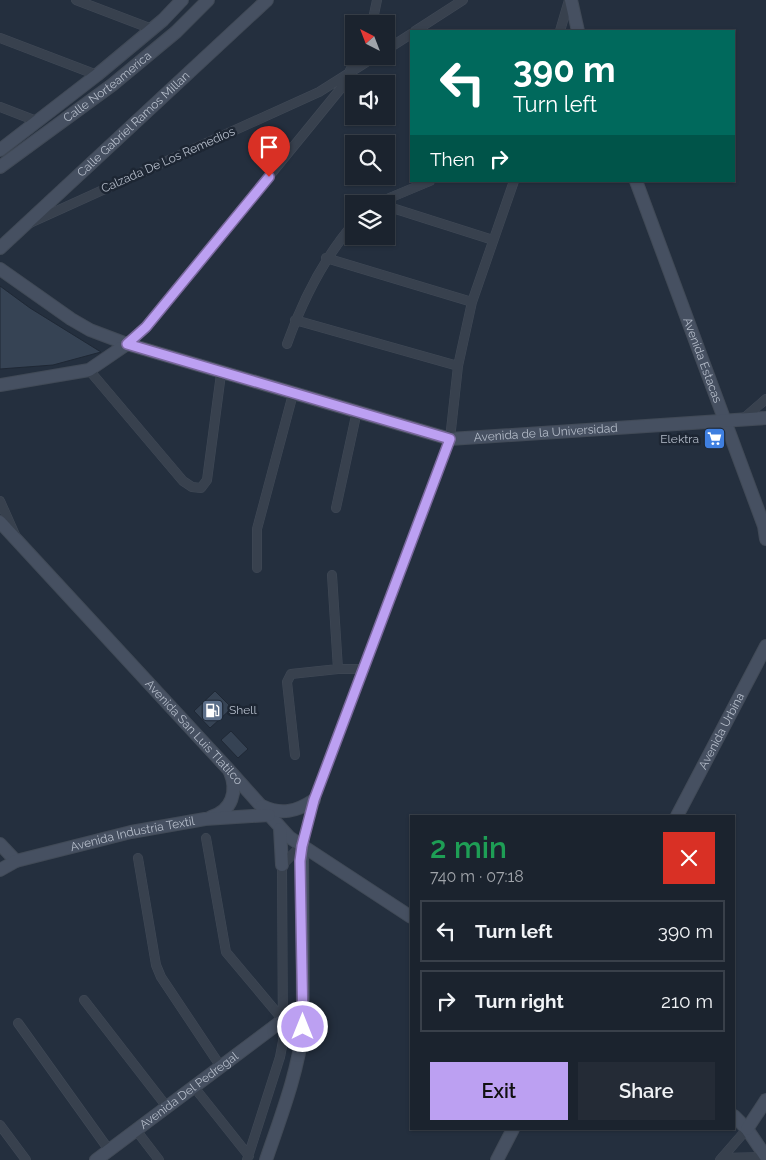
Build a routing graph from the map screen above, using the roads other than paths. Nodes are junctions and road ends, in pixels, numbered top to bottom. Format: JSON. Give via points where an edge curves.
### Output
{"nodes":[{"id":1,"x":76,"y":0,"type":"edge"},
{"id":2,"x":182,"y":0,"type":"edge"},
{"id":3,"x":208,"y":0,"type":"edge"},
{"id":4,"x":267,"y":0,"type":"edge"},
{"id":5,"x":377,"y":0,"type":"edge"},
{"id":6,"x":463,"y":0,"type":"edge"},
{"id":7,"x":570,"y":0,"type":"edge"},
{"id":8,"x":374,"y":15,"type":"edge"},
{"id":9,"x":152,"y":29,"type":"junction"},
{"id":10,"x":417,"y":30,"type":"edge"},
{"id":11,"x":560,"y":30,"type":"edge"},
{"id":12,"x":578,"y":30,"type":"edge"},
{"id":13,"x":410,"y":35,"type":"edge"},
{"id":14,"x":0,"y":38,"type":"edge"},
{"id":15,"x":395,"y":44,"type":"edge"},
{"id":16,"x":353,"y":65,"type":"edge"},
{"id":17,"x":360,"y":65,"type":"edge"},
{"id":18,"x":350,"y":71,"type":"junction"},
{"id":19,"x":97,"y":75,"type":"junction"},
{"id":20,"x":0,"y":107,"type":"edge"},
{"id":21,"x":39,"y":122,"type":"junction"},
{"id":22,"x":0,"y":150,"type":"edge"},
{"id":23,"x":0,"y":167,"type":"edge"},
{"id":24,"x":428,"y":182,"type":"edge"},
{"id":25,"x":514,"y":182,"type":"edge"},
{"id":26,"x":636,"y":182,"type":"edge"},
{"id":27,"x":395,"y":196,"type":"edge"},
{"id":28,"x":395,"y":209,"type":"edge"},
{"id":29,"x":23,"y":226,"type":"junction"},
{"id":30,"x":345,"y":234,"type":"edge"},
{"id":31,"x":493,"y":240,"type":"junction"},
{"id":32,"x":0,"y":248,"type":"edge"},
{"id":33,"x":326,"y":258,"type":"junction"},
{"id":34,"x":0,"y":269,"type":"edge"},
{"id":35,"x":472,"y":302,"type":"junction"},
{"id":36,"x":295,"y":320,"type":"junction"},
{"id":37,"x":127,"y":344,"type":"junction"},
{"id":38,"x":287,"y":344,"type":"dead end"},
{"id":39,"x":458,"y":366,"type":"junction"},
{"id":40,"x":89,"y":370,"type":"junction"},
{"id":41,"x":221,"y":374,"type":"junction"},
{"id":42,"x":0,"y":385,"type":"edge"},
{"id":43,"x":293,"y":394,"type":"junction"},
{"id":44,"x":766,"y":399,"type":"edge"},
{"id":45,"x":357,"y":411,"type":"junction"},
{"id":46,"x":766,"y":418,"type":"edge"},
{"id":47,"x":743,"y":419,"type":"junction"},
{"id":48,"x":723,"y":421,"type":"junction"},
{"id":49,"x":450,"y":439,"type":"junction"},
{"id":50,"x":0,"y":501,"type":"edge"},
{"id":51,"x":336,"y":508,"type":"dead end"},
{"id":52,"x":0,"y":522,"type":"edge"},
{"id":53,"x":765,"y":525,"type":"edge"},
{"id":54,"x":0,"y":532,"type":"edge"},
{"id":55,"x":766,"y":539,"type":"edge"},
{"id":56,"x":18,"y":541,"type":"junction"},
{"id":57,"x":257,"y":568,"type":"dead end"},
{"id":58,"x":332,"y":575,"type":"dead end"},
{"id":59,"x":766,"y":646,"type":"edge"},
{"id":60,"x":338,"y":669,"type":"junction"},
{"id":61,"x":364,"y":669,"type":"junction"},
{"id":62,"x":295,"y":755,"type":"dead end"},
{"id":63,"x":230,"y":770,"type":"junction"},
{"id":64,"x":314,"y":800,"type":"junction"},
{"id":65,"x":260,"y":804,"type":"junction"},
{"id":66,"x":269,"y":815,"type":"junction"},
{"id":67,"x":678,"y":815,"type":"edge"},
{"id":68,"x":205,"y":819,"type":"junction"},
{"id":69,"x":280,"y":829,"type":"junction"},
{"id":70,"x":206,"y":838,"type":"dead end"},
{"id":71,"x":0,"y":844,"type":"edge"},
{"id":72,"x":302,"y":846,"type":"junction"},
{"id":73,"x":138,"y":858,"type":"dead end"},
{"id":74,"x":16,"y":860,"type":"junction"},
{"id":75,"x":282,"y":865,"type":"junction"},
{"id":76,"x":0,"y":870,"type":"edge"},
{"id":77,"x":410,"y":916,"type":"edge"},
{"id":78,"x":84,"y":1000,"type":"dead end"},
{"id":79,"x":283,"y":1020,"type":"junction"},
{"id":80,"x":18,"y":1023,"type":"dead end"},
{"id":81,"x":221,"y":1067,"type":"junction"},
{"id":82,"x":194,"y":1087,"type":"junction"},
{"id":83,"x":766,"y":1100,"type":"edge"},
{"id":84,"x":167,"y":1107,"type":"junction"},
{"id":85,"x":735,"y":1117,"type":"edge"},
{"id":86,"x":0,"y":1125,"type":"edge"},
{"id":87,"x":747,"y":1129,"type":"junction"},
{"id":88,"x":136,"y":1130,"type":"junction"},
{"id":89,"x":512,"y":1130,"type":"edge"},
{"id":90,"x":109,"y":1150,"type":"junction"},
{"id":91,"x":766,"y":1157,"type":"edge"},
{"id":92,"x":248,"y":1158,"type":"edge"},
{"id":93,"x":721,"y":1159,"type":"edge"},
{"id":94,"x":26,"y":1160,"type":"edge"},
{"id":95,"x":96,"y":1160,"type":"edge"},
{"id":96,"x":159,"y":1160,"type":"edge"},
{"id":97,"x":266,"y":1160,"type":"edge"},
{"id":98,"x":497,"y":1160,"type":"edge"}],
"edges":[{"from":1,"to":9,"type":"street"},
{"from":2,"to":9,"type":"main road","name":"Calle Norteamerica"},
{"from":3,"to":23,"type":"main road","name":"Calle Norteamerica","via":[[176,32],[112,85]]},
{"from":4,"to":29,"type":"main road","name":"Calle Gabriel Ramos Millan"},
{"from":5,"to":8,"type":"street"},
{"from":6,"to":10,"type":"street"},
{"from":7,"to":11,"type":"street"},
{"from":7,"to":12,"type":"main road"},
{"from":9,"to":19,"type":"main road","name":"Calle Norteamerica"},
{"from":13,"to":15,"type":"street"},
{"from":14,"to":19,"type":"street"},
{"from":16,"to":18,"type":"street"},
{"from":17,"to":18,"type":"street","name":"Calzada De Los Remedios"},
{"from":18,"to":29,"type":"street","name":"Calzada De Los Remedios","via":[[319,92]]},
{"from":18,"to":37,"type":"street","via":[[342,87],[184,281],[146,327]]},
{"from":19,"to":21,"type":"main road","name":"Calle Norteamerica"},
{"from":20,"to":21,"type":"street"},
{"from":21,"to":22,"type":"main road","name":"Calle Norteamerica"},
{"from":24,"to":27,"type":"street"},
{"from":25,"to":31,"type":"street"},
{"from":26,"to":48,"type":"main road","name":"Avenida Estacas"},
{"from":28,"to":31,"type":"street"},
{"from":29,"to":32,"type":"main road","name":"Calle Gabriel Ramos Millan"},
{"from":30,"to":33,"type":"street"},
{"from":31,"to":35,"type":"street"},
{"from":33,"to":35,"type":"street"},
{"from":33,"to":36,"type":"street"},
{"from":34,"to":37,"type":"main road","name":"Avenida de la Universidad","via":[[70,319]]},
{"from":35,"to":39,"type":"street"},
{"from":36,"to":38,"type":"street"},
{"from":36,"to":39,"type":"street"},
{"from":37,"to":40,"type":"main road"},
{"from":37,"to":41,"type":"main road","name":"Avenida de la Universidad"},
{"from":39,"to":49,"type":"street"},
{"from":40,"to":41,"type":"street","via":[[183,481],[200,488],[207,480]]},
{"from":40,"to":42,"type":"main road"},
{"from":41,"to":43,"type":"main road","name":"Avenida de la Universidad"},
{"from":43,"to":45,"type":"main road","name":"Avenida de la Universidad"},
{"from":43,"to":57,"type":"street","via":[[257,529]]},
{"from":44,"to":47,"type":"street"},
{"from":45,"to":49,"type":"main road","name":"Avenida de la Universidad"},
{"from":45,"to":51,"type":"street"},
{"from":46,"to":47,"type":"main road","name":"Avenida de la Universidad"},
{"from":47,"to":48,"type":"main road","name":"Avenida de la Universidad"},
{"from":48,"to":49,"type":"main road","name":"Avenida de la Universidad"},
{"from":48,"to":53,"type":"main road","name":"Avenida Estacas"},
{"from":49,"to":61,"type":"street"},
{"from":50,"to":56,"type":"street"},
{"from":52,"to":56,"type":"main road","name":"Avenida San Luis Tlatilco"},
{"from":53,"to":55,"type":"main road","name":"Avenida Estacas"},
{"from":54,"to":56,"type":"street"},
{"from":56,"to":63,"type":"main road","name":"Avenida San Luis Tlatilco"},
{"from":58,"to":60,"type":"street"},
{"from":59,"to":67,"type":"main road","name":"Avenida Urbina"},
{"from":60,"to":61,"type":"street"},
{"from":60,"to":62,"type":"street","via":[[294,673],[288,678]]},
{"from":61,"to":64,"type":"street"},
{"from":63,"to":65,"type":"main road","name":"Avenida San Luis Tlatilco"},
{"from":63,"to":68,"type":"main road","via":[[234,795],[228,807]]},
{"from":64,"to":65,"type":"main road","via":[[302,809],[287,812],[273,811]]},
{"from":64,"to":72,"type":"street"},
{"from":65,"to":66,"type":"main road","name":"Avenida San Luis Tlatilco"},
{"from":66,"to":68,"type":"main road","name":"Avenida Industria Textil"},
{"from":66,"to":69,"type":"main road","name":"Avenida San Luis Tlatilco"},
{"from":68,"to":74,"type":"main road","name":"Avenida Industria Textil","via":[[131,832]]},
{"from":69,"to":72,"type":"main road","name":"Avenida San Luis Tlatilco"},
{"from":69,"to":75,"type":"main road"},
{"from":70,"to":79,"type":"street","via":[[226,952]]},
{"from":71,"to":74,"type":"main road"},
{"from":72,"to":75,"type":"street"},
{"from":72,"to":77,"type":"main road","name":"Avenida San Luis Tlatilco"},
{"from":72,"to":97,"type":"main road","via":[[301,1047]]},
{"from":73,"to":81,"type":"street","via":[[156,965]]},
{"from":74,"to":76,"type":"main road","name":"Avenida Industria Textil"},
{"from":75,"to":79,"type":"street"},
{"from":78,"to":84,"type":"street"},
{"from":79,"to":81,"type":"main road","name":"Avenida Del Pedregal"},
{"from":79,"to":92,"type":"street","via":[[280,1057]]},
{"from":80,"to":90,"type":"street"},
{"from":81,"to":82,"type":"main road","name":"Avenida Del Pedregal"},
{"from":82,"to":84,"type":"main road","name":"Avenida Del Pedregal"},
{"from":82,"to":92,"type":"street"},
{"from":83,"to":87,"type":"main road"},
{"from":84,"to":88,"type":"main road","name":"Avenida Del Pedregal"},
{"from":85,"to":87,"type":"main road"},
{"from":86,"to":94,"type":"street"},
{"from":87,"to":91,"type":"main road"},
{"from":87,"to":93,"type":"street"},
{"from":88,"to":90,"type":"main road","name":"Avenida Del Pedregal"},
{"from":88,"to":96,"type":"street"},
{"from":89,"to":98,"type":"main road"},
{"from":90,"to":95,"type":"main road","name":"Avenida Del Pedregal"},
{"from":91,"to":93,"type":"street"}]}
